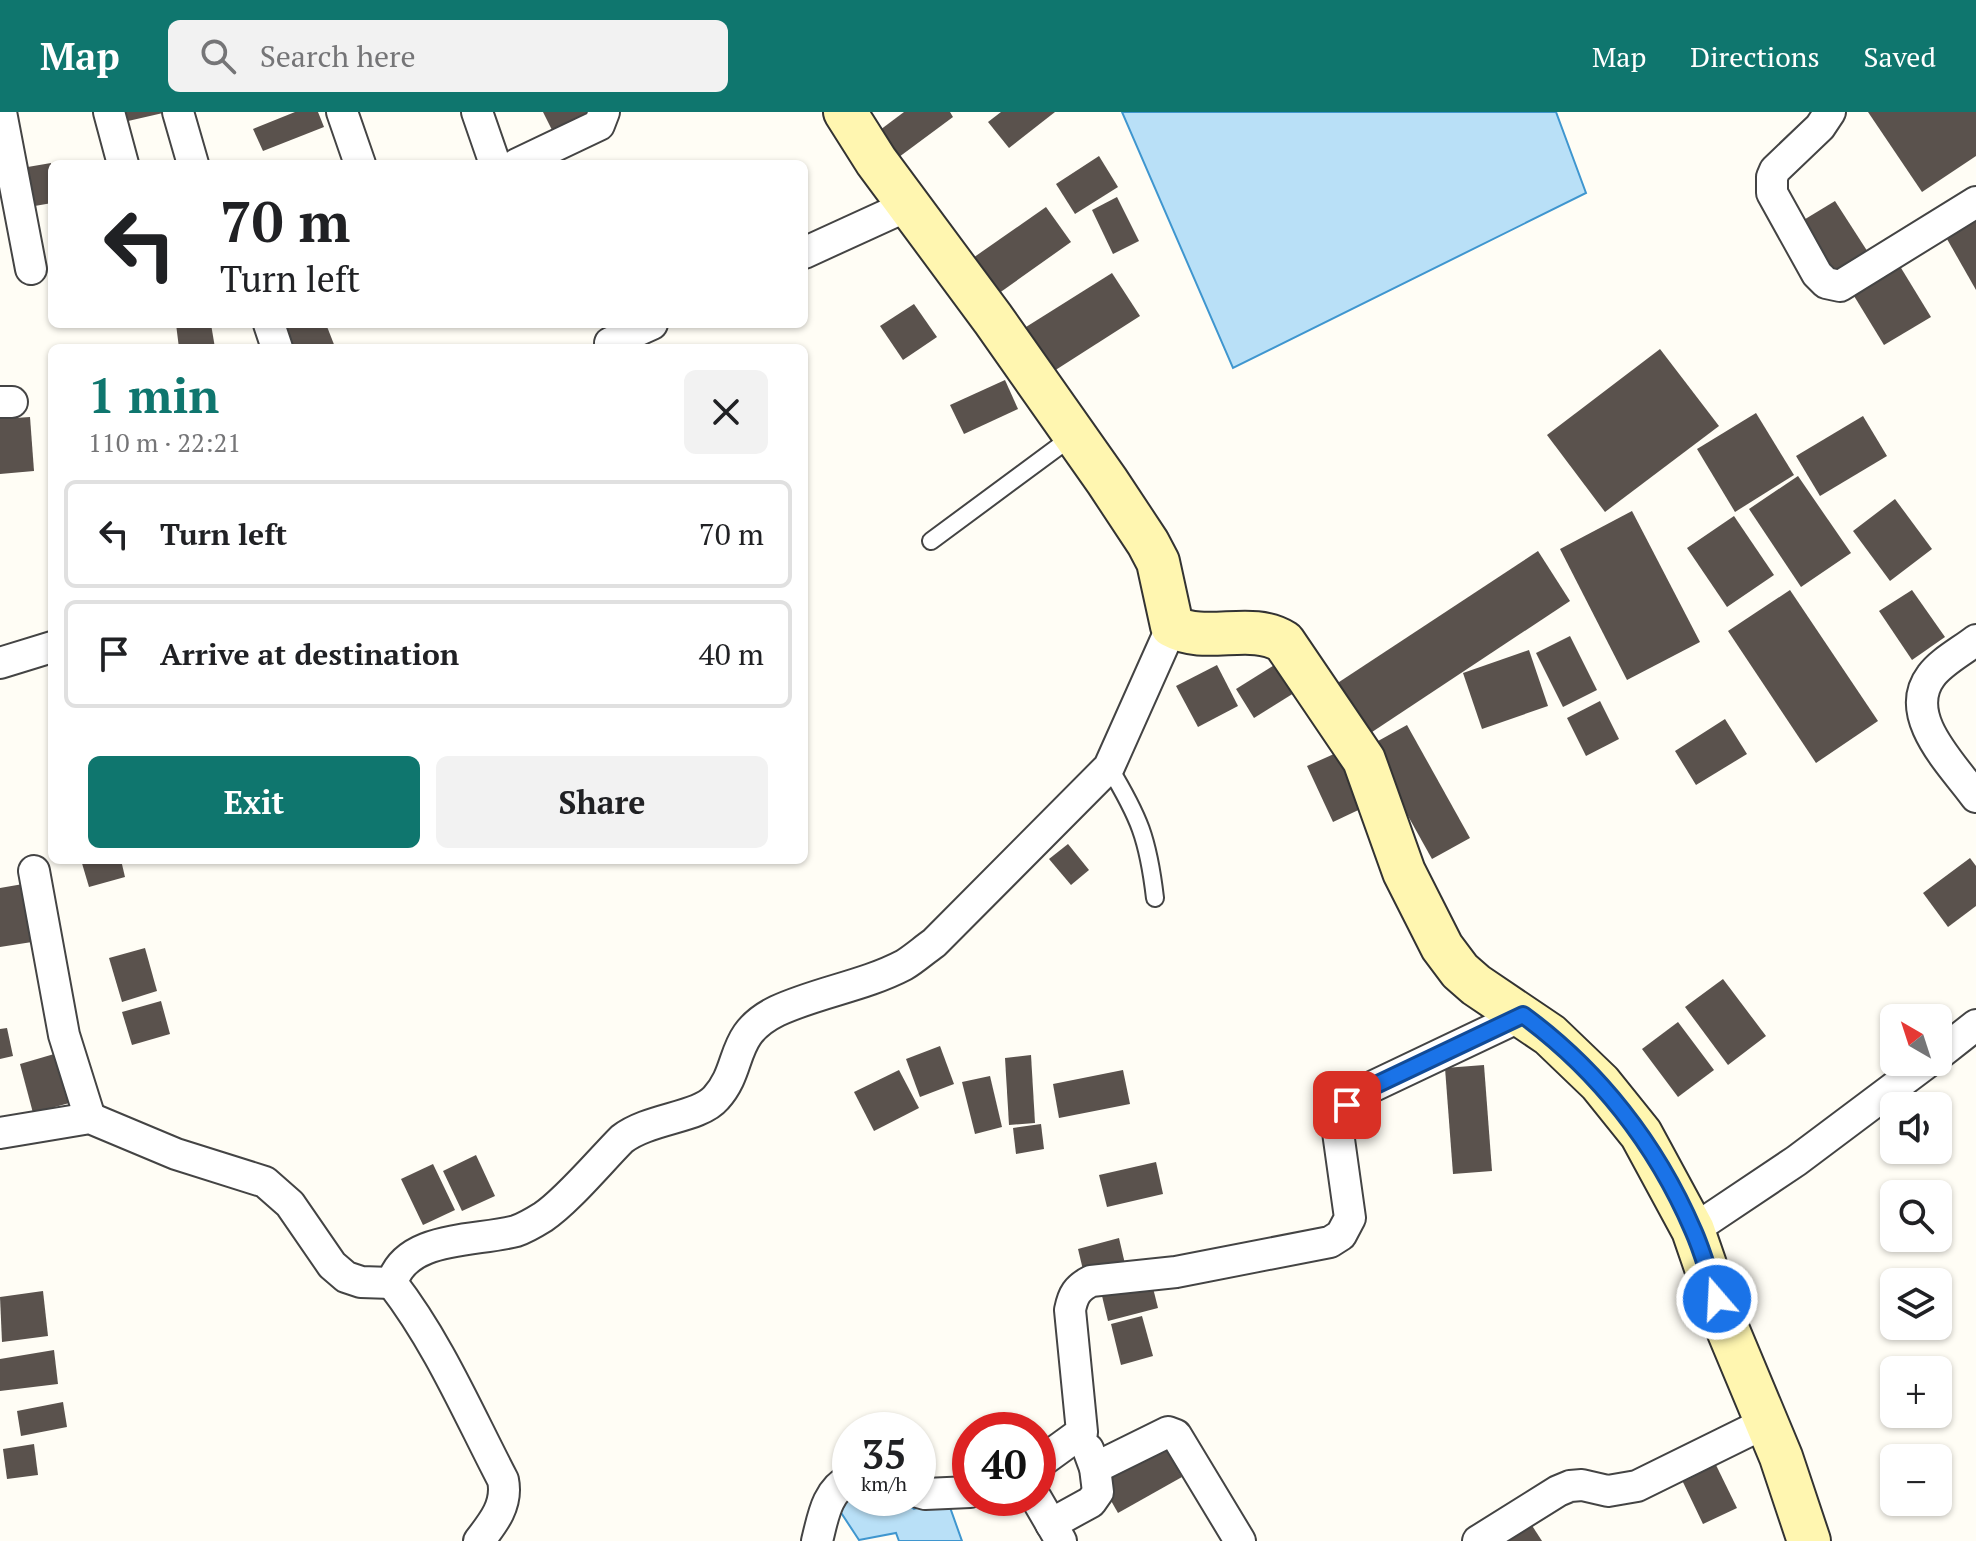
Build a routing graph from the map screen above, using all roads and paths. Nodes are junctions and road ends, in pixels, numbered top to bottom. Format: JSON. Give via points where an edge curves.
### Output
{"nodes":[{"id":1,"x":1,"y":112,"type":"edge"},
{"id":2,"x":109,"y":112,"type":"edge"},
{"id":3,"x":178,"y":112,"type":"edge"},
{"id":4,"x":342,"y":112,"type":"edge"},
{"id":5,"x":477,"y":112,"type":"edge"},
{"id":6,"x":604,"y":112,"type":"edge"},
{"id":7,"x":845,"y":112,"type":"edge"},
{"id":8,"x":1830,"y":112,"type":"edge"},
{"id":9,"x":122,"y":160,"type":"edge"},
{"id":10,"x":192,"y":160,"type":"edge"},
{"id":11,"x":359,"y":160,"type":"edge"},
{"id":12,"x":494,"y":160,"type":"edge"},
{"id":13,"x":525,"y":160,"type":"edge"},
{"id":14,"x":1976,"y":202,"type":"edge"},
{"id":15,"x":909,"y":205,"type":"junction"},
{"id":16,"x":808,"y":251,"type":"edge"},
{"id":17,"x":31,"y":269,"type":"dead end"},
{"id":18,"x":643,"y":328,"type":"edge"},
{"id":19,"x":610,"y":343,"type":"dead end"},
{"id":20,"x":1074,"y":435,"type":"junction"},
{"id":21,"x":931,"y":541,"type":"dead end"},
{"id":22,"x":1172,"y":626,"type":"junction"},
{"id":23,"x":1976,"y":640,"type":"edge"},
{"id":24,"x":48,"y":648,"type":"edge"},
{"id":25,"x":0,"y":663,"type":"edge"},
{"id":26,"x":1109,"y":767,"type":"junction"},
{"id":27,"x":1976,"y":797,"type":"edge"},
{"id":28,"x":34,"y":871,"type":"dead end"},
{"id":29,"x":1155,"y":898,"type":"dead end"},
{"id":30,"x":1523,"y":1015,"type":"junction"},
{"id":31,"x":1976,"y":1025,"type":"edge"},
{"id":32,"x":1952,"y":1044,"type":"edge"},
{"id":33,"x":1909,"y":1076,"type":"edge"},
{"id":34,"x":90,"y":1118,"type":"junction"},
{"id":35,"x":0,"y":1133,"type":"edge"},
{"id":36,"x":1693,"y":1230,"type":"junction"},
{"id":37,"x":392,"y":1283,"type":"junction"},
{"id":38,"x":1767,"y":1422,"type":"junction"},
{"id":39,"x":1082,"y":1432,"type":"junction"},
{"id":40,"x":1056,"y":1451,"type":"edge"},
{"id":41,"x":1095,"y":1468,"type":"junction"},
{"id":42,"x":832,"y":1494,"type":"edge"},
{"id":43,"x":1049,"y":1521,"type":"edge"},
{"id":44,"x":483,"y":1540,"type":"edge"},
{"id":45,"x":817,"y":1541,"type":"edge"},
{"id":46,"x":1240,"y":1541,"type":"edge"},
{"id":47,"x":1478,"y":1541,"type":"edge"},
{"id":48,"x":1809,"y":1541,"type":"edge"}],
"edges":[{"from":1,"to":17,"type":"street"},
{"from":2,"to":9,"type":"street"},
{"from":3,"to":10,"type":"street"},
{"from":4,"to":11,"type":"street"},
{"from":5,"to":12,"type":"street"},
{"from":6,"to":13,"type":"street","via":[[599,125]]},
{"from":7,"to":15,"type":"street"},
{"from":8,"to":14,"type":"street","via":[[1772,177],[1772,193],[1826,283],[1840,286]]},
{"from":15,"to":16,"type":"street"},
{"from":15,"to":20,"type":"street"},
{"from":18,"to":19,"type":"street"},
{"from":20,"to":21,"type":"lane"},
{"from":20,"to":22,"type":"street","via":[[1158,562]]},
{"from":22,"to":26,"type":"street"},
{"from":22,"to":30,"type":"street","via":[[1184,633],[1265,633],[1284,642],[1364,760],[1404,872],[1442,947],[1476,985]]},
{"from":23,"to":27,"type":"street","via":[[1932,675],[1921,698],[1924,720]]},
{"from":24,"to":25,"type":"street"},
{"from":26,"to":29,"type":"lane","via":[[1143,829]]},
{"from":26,"to":37,"type":"street","via":[[934,943],[905,965],[777,1011],[742,1039],[715,1100],[700,1110],[636,1128],[546,1216],[519,1230],[428,1247],[396,1270]]},
{"from":28,"to":34,"type":"street","via":[[64,1035]]},
{"from":30,"to":36,"type":"street","via":[[1600,1083],[1641,1134]]},
{"from":30,"to":39,"type":"street","via":[[1361,1092],[1347,1105],[1337,1125],[1350,1218],[1330,1242],[1080,1286],[1070,1310]]},
{"from":31,"to":32,"type":"street"},
{"from":33,"to":36,"type":"street"},
{"from":34,"to":35,"type":"street"},
{"from":34,"to":37,"type":"street","via":[[176,1154],[265,1182],[290,1204],[346,1277]]},
{"from":36,"to":38,"type":"street"},
{"from":37,"to":44,"type":"street","via":[[439,1353],[503,1480],[506,1495]]},
{"from":38,"to":47,"type":"street","via":[[1637,1486],[1608,1491],[1570,1486]]},
{"from":38,"to":48,"type":"street"},
{"from":39,"to":40,"type":"street"},
{"from":39,"to":41,"type":"street"},
{"from":41,"to":43,"type":"street","via":[[1095,1497]]},
{"from":41,"to":46,"type":"street","via":[[1168,1432],[1176,1435]]},
{"from":42,"to":45,"type":"street"}]}
